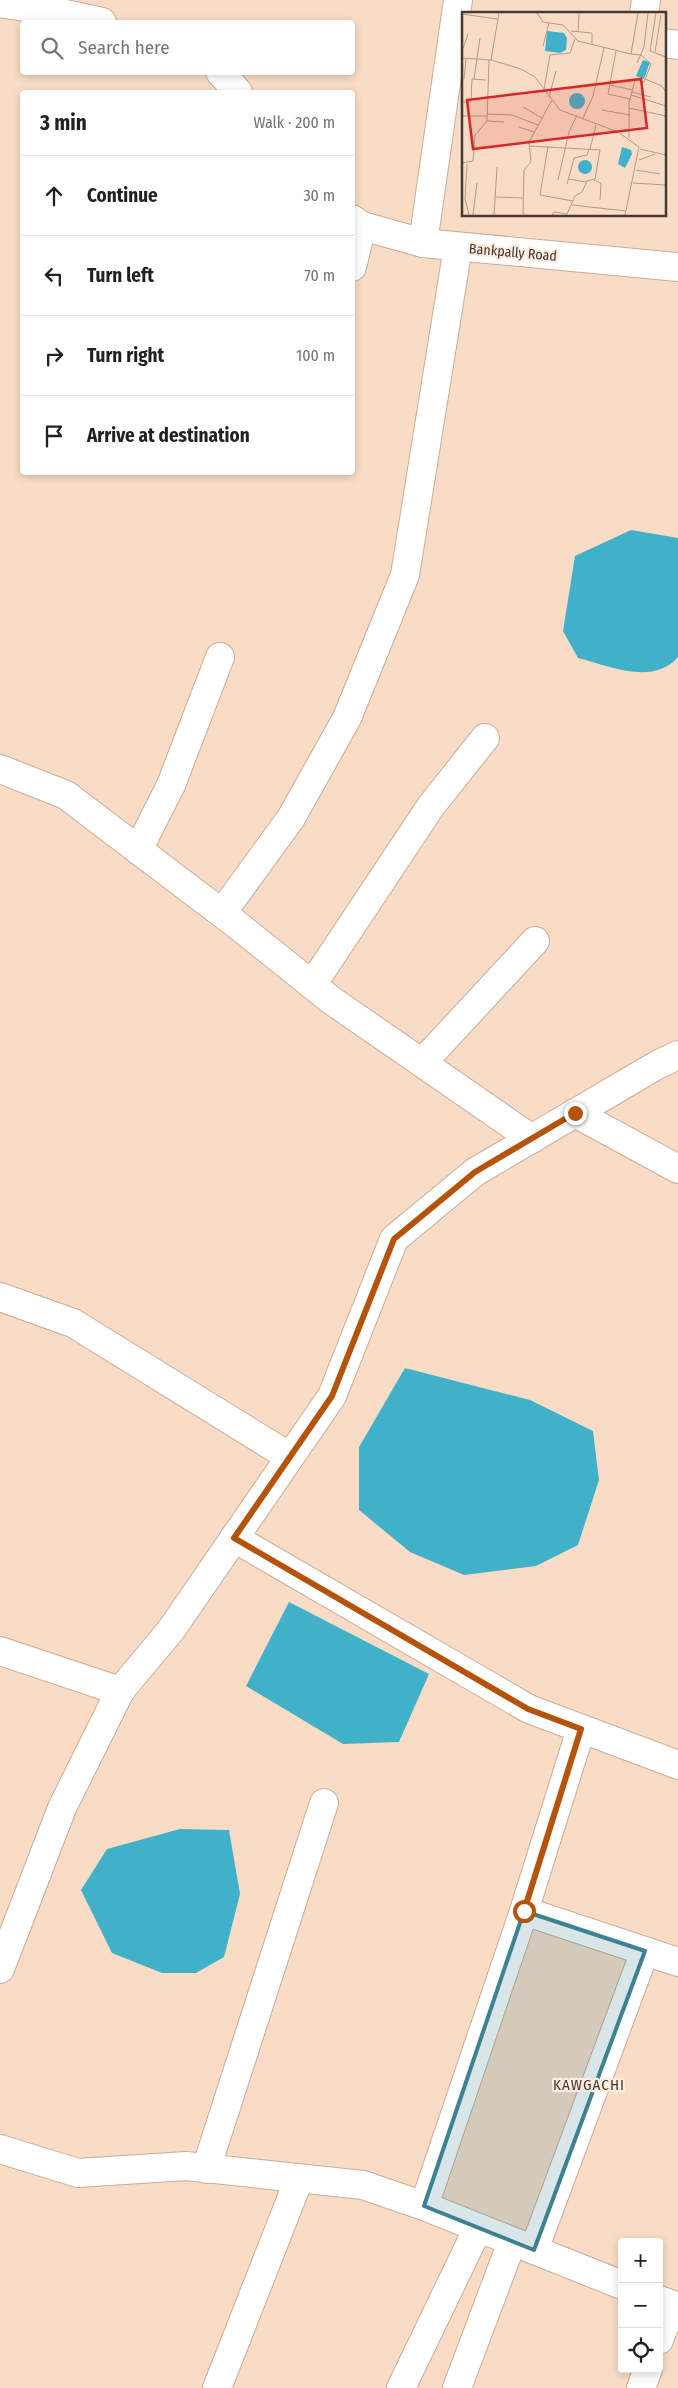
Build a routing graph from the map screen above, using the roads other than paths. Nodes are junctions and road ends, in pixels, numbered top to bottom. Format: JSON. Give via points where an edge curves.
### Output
{"nodes":[{"id":1,"x":458,"y":0,"type":"edge"},
{"id":2,"x":0,"y":3,"type":"edge"},
{"id":3,"x":93,"y":20,"type":"edge"},
{"id":4,"x":223,"y":75,"type":"edge"},
{"id":5,"x":236,"y":90,"type":"edge"},
{"id":6,"x":357,"y":222,"type":"edge"},
{"id":7,"x":355,"y":240,"type":"edge"},
{"id":8,"x":423,"y":243,"type":"junction"},
{"id":9,"x":458,"y":247,"type":"junction"},
{"id":10,"x":678,"y":267,"type":"edge"},
{"id":11,"x":220,"y":657,"type":"dead end"},
{"id":12,"x":485,"y":738,"type":"dead end"},
{"id":13,"x":0,"y":769,"type":"edge"},
{"id":14,"x":138,"y":850,"type":"junction"},
{"id":15,"x":222,"y":913,"type":"junction"},
{"id":16,"x":535,"y":941,"type":"dead end"},
{"id":17,"x":312,"y":985,"type":"junction"},
{"id":18,"x":678,"y":1055,"type":"edge"},
{"id":19,"x":422,"y":1063,"type":"junction"},
{"id":20,"x":575,"y":1113,"type":"junction"},
{"id":21,"x":532,"y":1138,"type":"junction"},
{"id":22,"x":678,"y":1170,"type":"edge"},
{"id":23,"x":0,"y":1297,"type":"edge"},
{"id":24,"x":290,"y":1457,"type":"junction"},
{"id":25,"x":234,"y":1538,"type":"junction"},
{"id":26,"x":0,"y":1651,"type":"edge"},
{"id":27,"x":120,"y":1691,"type":"junction"},
{"id":28,"x":581,"y":1729,"type":"junction"},
{"id":29,"x":678,"y":1765,"type":"edge"},
{"id":30,"x":324,"y":1802,"type":"dead end"},
{"id":31,"x":524,"y":1911,"type":"junction"},
{"id":32,"x":645,"y":1951,"type":"junction"},
{"id":33,"x":678,"y":1962,"type":"edge"},
{"id":34,"x":0,"y":1969,"type":"edge"},
{"id":35,"x":0,"y":2149,"type":"edge"},
{"id":36,"x":206,"y":2169,"type":"junction"},
{"id":37,"x":299,"y":2179,"type":"junction"},
{"id":38,"x":424,"y":2206,"type":"junction"},
{"id":39,"x":478,"y":2228,"type":"junction"},
{"id":40,"x":523,"y":2246,"type":"junction"},
{"id":41,"x":618,"y":2283,"type":"edge"},
{"id":42,"x":663,"y":2301,"type":"edge"},
{"id":43,"x":663,"y":2330,"type":"edge"},
{"id":44,"x":647,"y":2373,"type":"edge"},
{"id":45,"x":217,"y":2388,"type":"edge"},
{"id":46,"x":401,"y":2388,"type":"edge"},
{"id":47,"x":456,"y":2388,"type":"edge"},
{"id":48,"x":641,"y":2388,"type":"edge"}],
"edges":[{"from":1,"to":8,"type":"street"},
{"from":2,"to":3,"type":"street"},
{"from":4,"to":5,"type":"street"},
{"from":6,"to":7,"type":"street"},
{"from":6,"to":8,"type":"street","name":"Bankpally Road"},
{"from":8,"to":9,"type":"street","name":"Bankpally Road"},
{"from":9,"to":10,"type":"street","name":"Bankpally Road"},
{"from":9,"to":15,"type":"street","via":[[405,575],[347,718],[291,818]]},
{"from":11,"to":14,"type":"street","via":[[171,785]]},
{"from":12,"to":17,"type":"street","via":[[431,806]]},
{"from":13,"to":14,"type":"street","via":[[66,795]]},
{"from":14,"to":15,"type":"street"},
{"from":15,"to":17,"type":"street"},
{"from":16,"to":19,"type":"street"},
{"from":17,"to":19,"type":"street"},
{"from":18,"to":20,"type":"street"},
{"from":19,"to":21,"type":"street"},
{"from":20,"to":21,"type":"street"},
{"from":20,"to":22,"type":"street"},
{"from":21,"to":24,"type":"street","via":[[475,1172],[394,1239],[332,1396]]},
{"from":23,"to":24,"type":"street","via":[[72,1323]]},
{"from":24,"to":25,"type":"street"},
{"from":25,"to":27,"type":"street","via":[[171,1630]]},
{"from":25,"to":28,"type":"street","via":[[528,1709]]},
{"from":26,"to":27,"type":"street"},
{"from":27,"to":34,"type":"street","via":[[62,1808]]},
{"from":28,"to":29,"type":"street"},
{"from":28,"to":31,"type":"street"},
{"from":30,"to":36,"type":"street"},
{"from":31,"to":32,"type":"street"},
{"from":31,"to":38,"type":"street"},
{"from":32,"to":33,"type":"street"},
{"from":32,"to":40,"type":"street"},
{"from":35,"to":36,"type":"street","via":[[78,2173],[186,2166]]},
{"from":36,"to":37,"type":"street"},
{"from":37,"to":38,"type":"street","via":[[363,2185]]},
{"from":37,"to":45,"type":"street"},
{"from":38,"to":39,"type":"street"},
{"from":39,"to":40,"type":"street"},
{"from":39,"to":46,"type":"street"},
{"from":40,"to":41,"type":"street"},
{"from":40,"to":47,"type":"street"},
{"from":42,"to":43,"type":"street","via":[[673,2305]]},
{"from":44,"to":48,"type":"street"}]}
